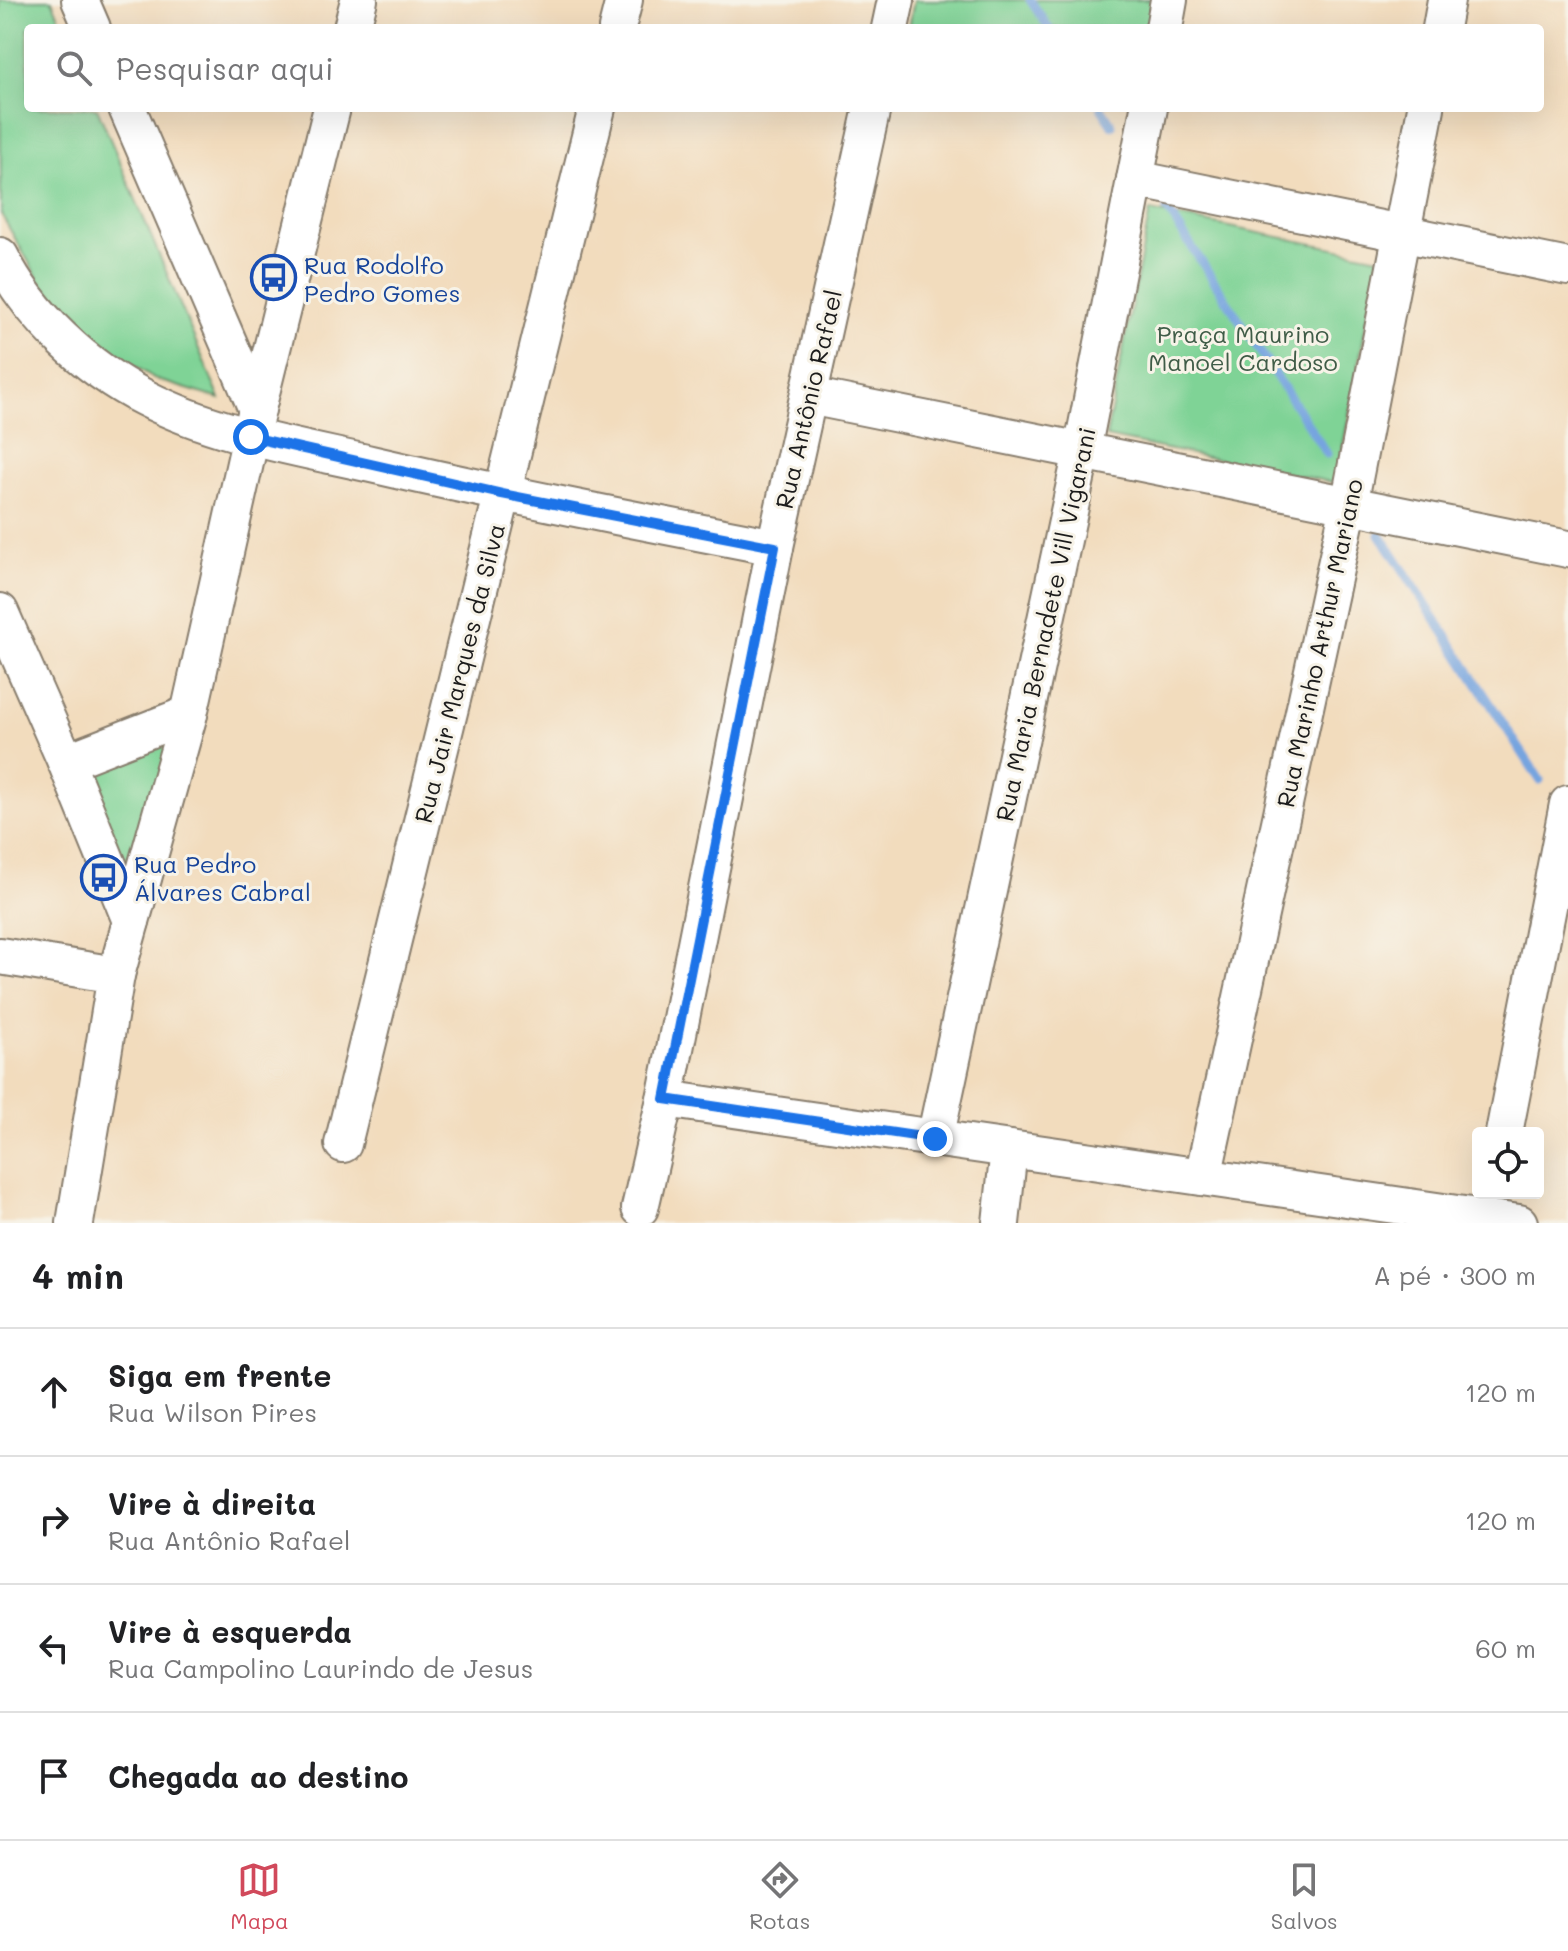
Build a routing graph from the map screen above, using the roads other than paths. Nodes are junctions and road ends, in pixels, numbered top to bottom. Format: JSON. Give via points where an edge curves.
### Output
{"nodes":[{"id":1,"x":80,"y":0,"type":"edge"},
{"id":2,"x":359,"y":0,"type":"edge"},
{"id":3,"x":624,"y":0,"type":"edge"},
{"id":4,"x":896,"y":0,"type":"edge"},
{"id":5,"x":1169,"y":0,"type":"edge"},
{"id":6,"x":1446,"y":0,"type":"edge"},
{"id":7,"x":90,"y":24,"type":"edge"},
{"id":8,"x":353,"y":24,"type":"edge"},
{"id":9,"x":618,"y":24,"type":"edge"},
{"id":10,"x":891,"y":24,"type":"edge"},
{"id":11,"x":1165,"y":24,"type":"edge"},
{"id":12,"x":1442,"y":24,"type":"edge"},
{"id":13,"x":129,"y":112,"type":"edge"},
{"id":14,"x":331,"y":112,"type":"edge"},
{"id":15,"x":596,"y":112,"type":"edge"},
{"id":16,"x":871,"y":112,"type":"edge"},
{"id":17,"x":1148,"y":112,"type":"edge"},
{"id":18,"x":1425,"y":112,"type":"edge"},
{"id":19,"x":1135,"y":179,"type":"junction"},
{"id":20,"x":1403,"y":234,"type":"junction"},
{"id":21,"x":0,"y":256,"type":"edge"},
{"id":22,"x":1568,"y":267,"type":"edge"},
{"id":23,"x":809,"y":396,"type":"junction"},
{"id":24,"x":254,"y":423,"type":"junction"},
{"id":25,"x":1082,"y":451,"type":"junction"},
{"id":26,"x":502,"y":494,"type":"junction"},
{"id":27,"x":1349,"y":505,"type":"junction"},
{"id":28,"x":775,"y":547,"type":"junction"},
{"id":29,"x":1568,"y":549,"type":"edge"},
{"id":30,"x":0,"y":612,"type":"edge"},
{"id":31,"x":189,"y":714,"type":"junction"},
{"id":32,"x":66,"y":762,"type":"junction"},
{"id":33,"x":1568,"y":804,"type":"edge"},
{"id":34,"x":131,"y":921,"type":"junction"},
{"id":35,"x":0,"y":956,"type":"edge"},
{"id":36,"x":116,"y":975,"type":"junction"},
{"id":37,"x":665,"y":1099,"type":"junction"},
{"id":38,"x":1505,"y":1127,"type":"edge"},
{"id":39,"x":935,"y":1139,"type":"junction"},
{"id":40,"x":343,"y":1144,"type":"dead end"},
{"id":41,"x":1009,"y":1149,"type":"junction"},
{"id":42,"x":1203,"y":1177,"type":"junction"},
{"id":43,"x":640,"y":1208,"type":"dead end"},
{"id":44,"x":1500,"y":1211,"type":"edge"},
{"id":45,"x":75,"y":1223,"type":"edge"},
{"id":46,"x":1001,"y":1223,"type":"edge"}],
"edges":[{"from":1,"to":7,"type":"street"},
{"from":2,"to":8,"type":"street"},
{"from":3,"to":9,"type":"street"},
{"from":4,"to":10,"type":"street"},
{"from":5,"to":11,"type":"street"},
{"from":6,"to":12,"type":"street"},
{"from":13,"to":24,"type":"street"},
{"from":14,"to":24,"type":"street"},
{"from":15,"to":26,"type":"street","name":"Rua Jair Marques da Silva"},
{"from":16,"to":23,"type":"street","name":"Rua Antônio Rafael"},
{"from":17,"to":19,"type":"street","name":"Rua Maria Bernadete Vill Vigarani"},
{"from":18,"to":20,"type":"street","name":"Rua Marinho Arthur Mariano"},
{"from":19,"to":20,"type":"street"},
{"from":19,"to":25,"type":"street","name":"Rua Maria Bernadete Vill Vigarani"},
{"from":20,"to":22,"type":"street"},
{"from":20,"to":27,"type":"street","name":"Rua Marinho Arthur Mariano"},
{"from":21,"to":24,"type":"street","via":[[54,329],[108,377],[188,417]]},
{"from":23,"to":25,"type":"street"},
{"from":23,"to":28,"type":"street","name":"Rua Antônio Rafael"},
{"from":24,"to":26,"type":"street"},
{"from":24,"to":31,"type":"street"},
{"from":25,"to":27,"type":"street"},
{"from":25,"to":39,"type":"street","name":"Rua Maria Bernadete Vill Vigarani"},
{"from":26,"to":28,"type":"street"},
{"from":26,"to":40,"type":"street","name":"Rua Jair Marques da Silva"},
{"from":27,"to":29,"type":"street"},
{"from":27,"to":42,"type":"street","name":"Rua Marinho Arthur Mariano"},
{"from":28,"to":37,"type":"street","name":"Rua Antônio Rafael"},
{"from":30,"to":32,"type":"street"},
{"from":31,"to":32,"type":"street"},
{"from":31,"to":34,"type":"street"},
{"from":32,"to":34,"type":"street"},
{"from":33,"to":38,"type":"street"},
{"from":34,"to":36,"type":"street"},
{"from":35,"to":36,"type":"street"},
{"from":36,"to":45,"type":"street"},
{"from":37,"to":39,"type":"street"},
{"from":37,"to":43,"type":"street","name":"Rua Antônio Rafael"},
{"from":39,"to":41,"type":"street"},
{"from":41,"to":42,"type":"street"},
{"from":41,"to":46,"type":"street"},
{"from":42,"to":44,"type":"street"}]}
